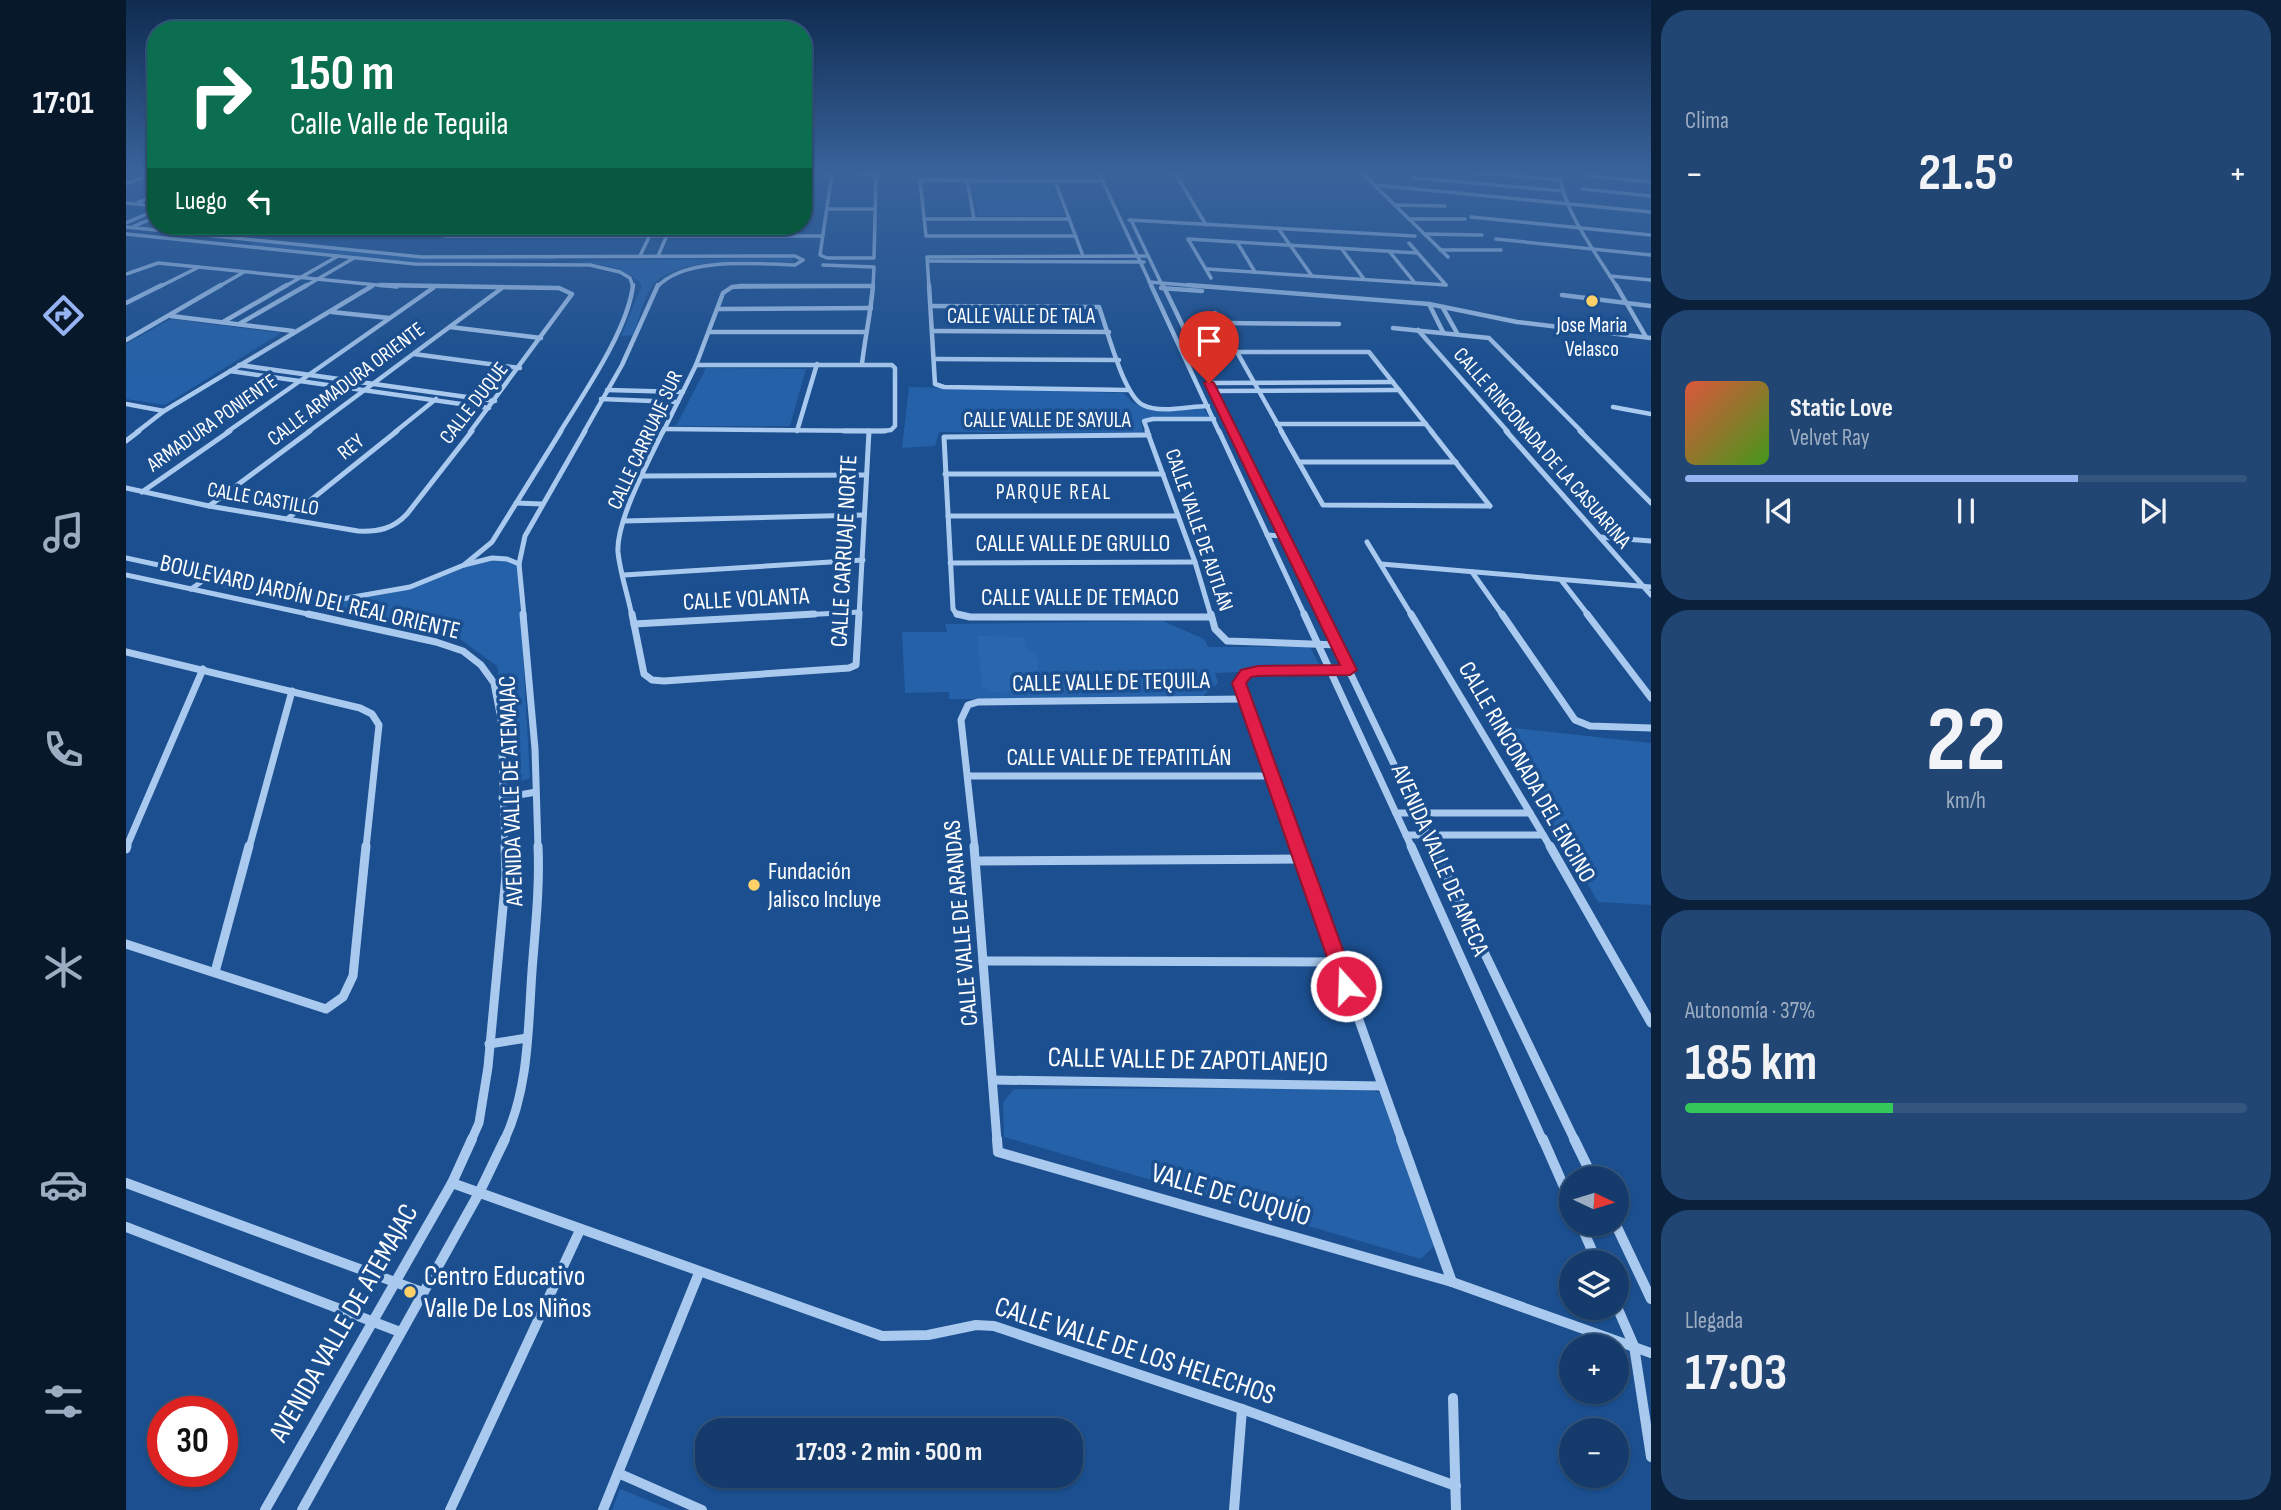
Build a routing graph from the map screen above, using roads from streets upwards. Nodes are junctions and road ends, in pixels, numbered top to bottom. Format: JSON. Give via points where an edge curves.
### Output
{"nodes":[{"id":1,"x":196,"y":241,"type":"edge"},
{"id":2,"x":246,"y":241,"type":"edge"},
{"id":3,"x":274,"y":241,"type":"edge"},
{"id":4,"x":647,"y":241,"type":"edge"},
{"id":5,"x":665,"y":241,"type":"edge"},
{"id":6,"x":823,"y":241,"type":"edge"},
{"id":7,"x":874,"y":241,"type":"edge"},
{"id":8,"x":1078,"y":241,"type":"edge"},
{"id":9,"x":1130,"y":241,"type":"edge"},
{"id":10,"x":1141,"y":241,"type":"edge"},
{"id":11,"x":1190,"y":241,"type":"edge"},
{"id":12,"x":1228,"y":241,"type":"edge"},
{"id":13,"x":1279,"y":241,"type":"edge"},
{"id":14,"x":1288,"y":241,"type":"edge"},
{"id":15,"x":1431,"y":241,"type":"edge"},
{"id":16,"x":1520,"y":241,"type":"edge"},
{"id":17,"x":1590,"y":241,"type":"edge"},
{"id":18,"x":1237,"y":242,"type":"junction"},
{"id":19,"x":1409,"y":243,"type":"dead end"},
{"id":20,"x":1281,"y":244,"type":"junction"},
{"id":21,"x":1290,"y":245,"type":"junction"},
{"id":22,"x":238,"y":246,"type":"junction"},
{"id":23,"x":1341,"y":248,"type":"junction"},
{"id":24,"x":1594,"y":249,"type":"junction"},
{"id":25,"x":642,"y":250,"type":"junction"},
{"id":26,"x":1440,"y":250,"type":"junction"},
{"id":27,"x":1501,"y":250,"type":"dead end"},
{"id":28,"x":661,"y":251,"type":"junction"},
{"id":29,"x":1390,"y":251,"type":"junction"},
{"id":30,"x":1417,"y":253,"type":"junction"},
{"id":31,"x":1651,"y":255,"type":"edge"},
{"id":32,"x":339,"y":256,"type":"junction"},
{"id":33,"x":640,"y":256,"type":"junction"},
{"id":34,"x":658,"y":256,"type":"junction"},
{"id":35,"x":1083,"y":256,"type":"junction"},
{"id":36,"x":1137,"y":256,"type":"junction"},
{"id":37,"x":1147,"y":256,"type":"junction"},
{"id":38,"x":569,"y":257,"type":"junction"},
{"id":39,"x":1448,"y":257,"type":"dead end"},
{"id":40,"x":354,"y":258,"type":"junction"},
{"id":41,"x":928,"y":261,"type":"junction"},
{"id":42,"x":1140,"y":262,"type":"junction"},
{"id":43,"x":1150,"y":262,"type":"junction"},
{"id":44,"x":326,"y":263,"type":"junction"},
{"id":45,"x":565,"y":264,"type":"junction"},
{"id":46,"x":341,"y":265,"type":"junction"},
{"id":47,"x":823,"y":265,"type":"dead end"},
{"id":48,"x":198,"y":267,"type":"junction"},
{"id":49,"x":1207,"y":269,"type":"junction"},
{"id":50,"x":245,"y":272,"type":"junction"},
{"id":51,"x":1255,"y":272,"type":"junction"},
{"id":52,"x":126,"y":274,"type":"edge"},
{"id":53,"x":1312,"y":276,"type":"junction"},
{"id":54,"x":1610,"y":276,"type":"junction"},
{"id":55,"x":300,"y":278,"type":"junction"},
{"id":56,"x":1211,"y":278,"type":"dead end"},
{"id":57,"x":1364,"y":279,"type":"junction"},
{"id":58,"x":316,"y":280,"type":"junction"},
{"id":59,"x":1651,"y":280,"type":"edge"},
{"id":60,"x":1415,"y":283,"type":"junction"},
{"id":61,"x":1150,"y":285,"type":"junction"},
{"id":62,"x":373,"y":286,"type":"junction"},
{"id":63,"x":872,"y":286,"type":"junction"},
{"id":64,"x":1161,"y":286,"type":"junction"},
{"id":65,"x":434,"y":288,"type":"junction"},
{"id":66,"x":502,"y":288,"type":"junction"},
{"id":67,"x":1562,"y":295,"type":"dead end"},
{"id":68,"x":126,"y":303,"type":"edge"},
{"id":69,"x":1625,"y":303,"type":"junction"},
{"id":70,"x":931,"y":306,"type":"junction"},
{"id":71,"x":1651,"y":306,"type":"edge"},
{"id":72,"x":1431,"y":307,"type":"junction"},
{"id":73,"x":871,"y":308,"type":"junction"},
{"id":74,"x":718,"y":309,"type":"junction"},
{"id":75,"x":1444,"y":309,"type":"junction"},
{"id":76,"x":331,"y":312,"type":"junction"},
{"id":77,"x":1215,"y":313,"type":"dead end"},
{"id":78,"x":171,"y":316,"type":"junction"},
{"id":79,"x":390,"y":318,"type":"junction"},
{"id":80,"x":223,"y":323,"type":"junction"},
{"id":81,"x":1221,"y":323,"type":"junction"},
{"id":82,"x":239,"y":324,"type":"junction"},
{"id":83,"x":1339,"y":324,"type":"dead end"},
{"id":84,"x":450,"y":327,"type":"junction"},
{"id":85,"x":1393,"y":328,"type":"dead end"},
{"id":86,"x":1418,"y":330,"type":"junction"},
{"id":87,"x":293,"y":331,"type":"junction"},
{"id":88,"x":933,"y":331,"type":"junction"},
{"id":89,"x":710,"y":332,"type":"junction"},
{"id":90,"x":866,"y":332,"type":"junction"},
{"id":91,"x":1109,"y":332,"type":"junction"},
{"id":92,"x":1443,"y":332,"type":"junction"},
{"id":93,"x":1457,"y":333,"type":"junction"},
{"id":94,"x":1648,"y":337,"type":"edge"},
{"id":95,"x":541,"y":338,"type":"junction"},
{"id":96,"x":126,"y":340,"type":"edge"},
{"id":97,"x":633,"y":341,"type":"junction"},
{"id":98,"x":614,"y":342,"type":"junction"},
{"id":99,"x":1237,"y":352,"type":"junction"},
{"id":100,"x":414,"y":354,"type":"junction"},
{"id":101,"x":935,"y":359,"type":"junction"},
{"id":102,"x":1119,"y":360,"type":"junction"},
{"id":103,"x":817,"y":364,"type":"junction"},
{"id":104,"x":862,"y":364,"type":"junction"},
{"id":105,"x":239,"y":365,"type":"junction"},
{"id":106,"x":696,"y":365,"type":"junction"},
{"id":107,"x":520,"y":368,"type":"junction"},
{"id":108,"x":229,"y":371,"type":"junction"},
{"id":109,"x":309,"y":375,"type":"junction"},
{"id":110,"x":300,"y":381,"type":"junction"},
{"id":111,"x":1393,"y":382,"type":"junction"},
{"id":112,"x":1209,"y":383,"type":"junction"},
{"id":113,"x":1254,"y":383,"type":"junction"},
{"id":114,"x":373,"y":384,"type":"junction"},
{"id":115,"x":365,"y":390,"type":"junction"},
{"id":116,"x":607,"y":390,"type":"junction"},
{"id":117,"x":638,"y":390,"type":"junction"},
{"id":118,"x":1129,"y":390,"type":"junction"},
{"id":119,"x":1399,"y":390,"type":"junction"},
{"id":120,"x":1213,"y":391,"type":"junction"},
{"id":121,"x":1259,"y":391,"type":"junction"},
{"id":122,"x":684,"y":392,"type":"junction"},
{"id":123,"x":444,"y":394,"type":"junction"},
{"id":124,"x":601,"y":399,"type":"junction"},
{"id":125,"x":434,"y":400,"type":"junction"},
{"id":126,"x":633,"y":400,"type":"junction"},
{"id":127,"x":495,"y":401,"type":"junction"},
{"id":128,"x":678,"y":402,"type":"junction"},
{"id":129,"x":126,"y":404,"type":"edge"},
{"id":130,"x":1208,"y":406,"type":"junction"},
{"id":131,"x":1613,"y":407,"type":"dead end"},
{"id":132,"x":489,"y":408,"type":"junction"},
{"id":133,"x":164,"y":411,"type":"junction"},
{"id":134,"x":1643,"y":412,"type":"junction"},
{"id":135,"x":1651,"y":414,"type":"edge"},
{"id":136,"x":1147,"y":419,"type":"joint"},
{"id":137,"x":1214,"y":419,"type":"junction"},
{"id":138,"x":1651,"y":419,"type":"edge"},
{"id":139,"x":1277,"y":424,"type":"junction"},
{"id":140,"x":1426,"y":424,"type":"junction"},
{"id":141,"x":664,"y":429,"type":"junction"},
{"id":142,"x":797,"y":431,"type":"junction"},
{"id":143,"x":869,"y":431,"type":"junction"},
{"id":144,"x":1149,"y":435,"type":"junction"},
{"id":145,"x":126,"y":441,"type":"edge"},
{"id":146,"x":1299,"y":462,"type":"junction"},
{"id":147,"x":1457,"y":463,"type":"junction"},
{"id":148,"x":945,"y":474,"type":"junction"},
{"id":149,"x":1163,"y":474,"type":"junction"},
{"id":150,"x":866,"y":475,"type":"junction"},
{"id":151,"x":641,"y":476,"type":"junction"},
{"id":152,"x":126,"y":488,"type":"edge"},
{"id":153,"x":142,"y":492,"type":"junction"},
{"id":154,"x":516,"y":503,"type":"junction"},
{"id":155,"x":1651,"y":503,"type":"edge"},
{"id":156,"x":542,"y":504,"type":"junction"},
{"id":157,"x":209,"y":506,"type":"junction"},
{"id":158,"x":864,"y":515,"type":"junction"},
{"id":159,"x":948,"y":516,"type":"junction"},
{"id":160,"x":1178,"y":516,"type":"junction"},
{"id":161,"x":287,"y":519,"type":"junction"},
{"id":162,"x":624,"y":521,"type":"junction"},
{"id":163,"x":395,"y":526,"type":"joint"},
{"id":164,"x":1268,"y":535,"type":"junction"},
{"id":165,"x":1284,"y":536,"type":"junction"},
{"id":166,"x":1599,"y":537,"type":"junction"},
{"id":167,"x":1651,"y":541,"type":"edge"},
{"id":168,"x":1367,"y":542,"type":"dead end"},
{"id":169,"x":126,"y":558,"type":"edge"},
{"id":170,"x":863,"y":560,"type":"junction"},
{"id":171,"x":1195,"y":562,"type":"junction"},
{"id":172,"x":950,"y":563,"type":"junction"},
{"id":173,"x":519,"y":564,"type":"junction"},
{"id":174,"x":1381,"y":564,"type":"junction"},
{"id":175,"x":464,"y":565,"type":"junction"},
{"id":176,"x":1472,"y":572,"type":"junction"},
{"id":177,"x":126,"y":575,"type":"edge"},
{"id":178,"x":624,"y":575,"type":"junction"},
{"id":179,"x":210,"y":576,"type":"junction"},
{"id":180,"x":1562,"y":580,"type":"junction"},
{"id":181,"x":1647,"y":587,"type":"edge"},
{"id":182,"x":191,"y":589,"type":"junction"},
{"id":183,"x":1651,"y":595,"type":"edge"},
{"id":184,"x":860,"y":612,"type":"junction"},
{"id":185,"x":1211,"y":617,"type":"junction"},
{"id":186,"x":634,"y":624,"type":"junction"},
{"id":187,"x":1318,"y":644,"type":"junction"},
{"id":188,"x":1338,"y":645,"type":"junction"},
{"id":189,"x":126,"y":652,"type":"edge"},
{"id":190,"x":481,"y":664,"type":"joint"},
{"id":191,"x":203,"y":669,"type":"junction"},
{"id":192,"x":1350,"y":670,"type":"junction"},
{"id":193,"x":1330,"y":671,"type":"junction"},
{"id":194,"x":664,"y":681,"type":"joint"},
{"id":195,"x":292,"y":691,"type":"junction"},
{"id":196,"x":1651,"y":698,"type":"edge"},
{"id":197,"x":1244,"y":699,"type":"junction"},
{"id":198,"x":978,"y":702,"type":"joint"},
{"id":199,"x":1651,"y":727,"type":"edge"},
{"id":200,"x":968,"y":776,"type":"junction"},
{"id":201,"x":1270,"y":776,"type":"junction"},
{"id":202,"x":536,"y":792,"type":"junction"},
{"id":203,"x":502,"y":798,"type":"junction"},
{"id":204,"x":1396,"y":813,"type":"junction"},
{"id":205,"x":1419,"y":813,"type":"junction"},
{"id":206,"x":1530,"y":813,"type":"junction"},
{"id":207,"x":1406,"y":835,"type":"junction"},
{"id":208,"x":1430,"y":835,"type":"junction"},
{"id":209,"x":1543,"y":835,"type":"junction"},
{"id":210,"x":126,"y":849,"type":"edge"},
{"id":211,"x":1300,"y":859,"type":"junction"},
{"id":212,"x":976,"y":861,"type":"junction"},
{"id":213,"x":126,"y":944,"type":"edge"},
{"id":214,"x":983,"y":961,"type":"junction"},
{"id":215,"x":1338,"y":962,"type":"junction"},
{"id":216,"x":215,"y":972,"type":"junction"},
{"id":217,"x":1651,"y":1023,"type":"edge"},
{"id":218,"x":527,"y":1038,"type":"junction"},
{"id":219,"x":489,"y":1044,"type":"junction"},
{"id":220,"x":993,"y":1080,"type":"junction"},
{"id":221,"x":1382,"y":1086,"type":"junction"},
{"id":222,"x":998,"y":1152,"type":"joint"},
{"id":223,"x":1587,"y":1166,"type":"edge"},
{"id":224,"x":1559,"y":1176,"type":"edge"},
{"id":225,"x":126,"y":1182,"type":"edge"},
{"id":226,"x":452,"y":1183,"type":"junction"},
{"id":227,"x":479,"y":1193,"type":"junction"},
{"id":228,"x":126,"y":1227,"type":"edge"},
{"id":229,"x":580,"y":1230,"type":"junction"},
{"id":230,"x":1621,"y":1236,"type":"edge"},
{"id":231,"x":699,"y":1273,"type":"junction"},
{"id":232,"x":1452,"y":1282,"type":"junction"},
{"id":233,"x":395,"y":1283,"type":"junction"},
{"id":234,"x":422,"y":1292,"type":"junction"},
{"id":235,"x":1651,"y":1299,"type":"edge"},
{"id":236,"x":1623,"y":1320,"type":"edge"},
{"id":237,"x":373,"y":1322,"type":"junction"},
{"id":238,"x":400,"y":1332,"type":"junction"},
{"id":239,"x":1634,"y":1346,"type":"junction"},
{"id":240,"x":1651,"y":1353,"type":"edge"},
{"id":241,"x":1453,"y":1398,"type":"dead end"},
{"id":242,"x":1242,"y":1409,"type":"junction"},
{"id":243,"x":1651,"y":1457,"type":"edge"},
{"id":244,"x":618,"y":1473,"type":"junction"},
{"id":245,"x":1456,"y":1486,"type":"junction"},
{"id":246,"x":265,"y":1510,"type":"edge"},
{"id":247,"x":302,"y":1510,"type":"edge"},
{"id":248,"x":450,"y":1510,"type":"edge"},
{"id":249,"x":603,"y":1510,"type":"edge"},
{"id":250,"x":702,"y":1510,"type":"edge"},
{"id":251,"x":1234,"y":1510,"type":"edge"},
{"id":252,"x":1456,"y":1510,"type":"edge"}],
"edges":[{"from":1,"to":22,"type":"street"},
{"from":2,"to":22,"type":"street"},
{"from":3,"to":38,"type":"street","via":[[422,257]]},
{"from":4,"to":25,"type":"street"},
{"from":5,"to":28,"type":"street"},
{"from":6,"to":7,"type":"street","via":[[822,257],[874,258]]},
{"from":8,"to":35,"type":"street"},
{"from":9,"to":36,"type":"street","name":"AVENIDA VALLE DE AMECA"},
{"from":10,"to":37,"type":"street","name":"AVENIDA VALLE DE AMECA"},
{"from":11,"to":49,"type":"street"},
{"from":12,"to":18,"type":"street"},
{"from":13,"to":20,"type":"street"},
{"from":14,"to":21,"type":"street"},
{"from":15,"to":26,"type":"street"},
{"from":16,"to":24,"type":"street"},
{"from":17,"to":24,"type":"street"},
{"from":18,"to":20,"type":"street"},
{"from":18,"to":51,"type":"street"},
{"from":19,"to":30,"type":"street"},
{"from":20,"to":21,"type":"street"},
{"from":21,"to":23,"type":"street"},
{"from":21,"to":53,"type":"street"},
{"from":22,"to":32,"type":"street"},
{"from":23,"to":29,"type":"street"},
{"from":23,"to":57,"type":"street"},
{"from":24,"to":31,"type":"street"},
{"from":24,"to":54,"type":"street"},
{"from":25,"to":28,"type":"street"},
{"from":25,"to":33,"type":"street"},
{"from":26,"to":27,"type":"street"},
{"from":26,"to":39,"type":"street"},
{"from":28,"to":34,"type":"street"},
{"from":29,"to":30,"type":"street"},
{"from":29,"to":60,"type":"street"},
{"from":30,"to":60,"type":"street","via":[[1446,285]]},
{"from":32,"to":40,"type":"street"},
{"from":32,"to":44,"type":"street"},
{"from":33,"to":34,"type":"street"},
{"from":33,"to":38,"type":"street"},
{"from":34,"to":97,"type":"street","name":"AVENIDA VALLE DE ATEMAJAC","via":[[795,256],[803,260],[796,265],[709,266],[663,280],[656,285]]},
{"from":35,"to":36,"type":"street"},
{"from":35,"to":41,"type":"street","via":[[927,256]]},
{"from":36,"to":37,"type":"street"},
{"from":36,"to":42,"type":"street","name":"AVENIDA VALLE DE AMECA"},
{"from":37,"to":43,"type":"street","name":"AVENIDA VALLE DE AMECA"},
{"from":38,"to":45,"type":"street"},
{"from":40,"to":45,"type":"street","via":[[415,264]]},
{"from":40,"to":46,"type":"street"},
{"from":41,"to":42,"type":"street"},
{"from":41,"to":70,"type":"street"},
{"from":42,"to":43,"type":"street"},
{"from":42,"to":61,"type":"street","name":"AVENIDA VALLE DE AMECA"},
{"from":43,"to":64,"type":"street","name":"AVENIDA VALLE DE AMECA"},
{"from":44,"to":46,"type":"street"},
{"from":44,"to":55,"type":"street"},
{"from":45,"to":98,"type":"street","via":[[602,266],[631,280],[635,291]]},
{"from":46,"to":58,"type":"street"},
{"from":47,"to":63,"type":"street","via":[[872,266]]},
{"from":48,"to":50,"type":"street"},
{"from":48,"to":52,"type":"street","via":[[153,263]]},
{"from":48,"to":68,"type":"street"},
{"from":49,"to":51,"type":"street"},
{"from":49,"to":56,"type":"street"},
{"from":50,"to":55,"type":"street"},
{"from":50,"to":78,"type":"street"},
{"from":51,"to":53,"type":"street"},
{"from":53,"to":57,"type":"street"},
{"from":54,"to":59,"type":"street"},
{"from":54,"to":69,"type":"street"},
{"from":55,"to":58,"type":"street"},
{"from":55,"to":80,"type":"street"},
{"from":57,"to":60,"type":"street"},
{"from":58,"to":62,"type":"street"},
{"from":58,"to":82,"type":"street"},
{"from":61,"to":64,"type":"street"},
{"from":61,"to":130,"type":"street","name":"AVENIDA VALLE DE AMECA"},
{"from":62,"to":65,"type":"street"},
{"from":62,"to":76,"type":"street"},
{"from":63,"to":73,"type":"street"},
{"from":63,"to":74,"type":"street","name":"CALLE CARRUAJE SUR","via":[[732,287],[723,293]]},
{"from":64,"to":72,"type":"street"},
{"from":64,"to":112,"type":"street","name":"AVENIDA VALLE DE AMECA"},
{"from":65,"to":66,"type":"street"},
{"from":65,"to":79,"type":"street","name":"ARMADURA PONIENTE"},
{"from":66,"to":84,"type":"street","name":"CALLE ARMADURA ORIENTE"},
{"from":66,"to":95,"type":"street","name":"CALLE DUQUE","via":[[559,288],[572,294]]},
{"from":67,"to":69,"type":"street"},
{"from":69,"to":71,"type":"street"},
{"from":69,"to":94,"type":"street"},
{"from":70,"to":88,"type":"street"},
{"from":70,"to":91,"type":"street","via":[[1099,307]]},
{"from":72,"to":75,"type":"street"},
{"from":72,"to":92,"type":"street"},
{"from":73,"to":74,"type":"street"},
{"from":73,"to":90,"type":"street"},
{"from":74,"to":89,"type":"street","name":"CALLE CARRUAJE SUR"},
{"from":75,"to":93,"type":"street"},
{"from":75,"to":94,"type":"street"},
{"from":76,"to":79,"type":"street"},
{"from":76,"to":87,"type":"street"},
{"from":77,"to":81,"type":"street"},
{"from":78,"to":80,"type":"street"},
{"from":78,"to":96,"type":"street"},
{"from":79,"to":109,"type":"street","name":"ARMADURA PONIENTE"},
{"from":80,"to":82,"type":"street"},
{"from":81,"to":83,"type":"street"},
{"from":81,"to":99,"type":"street"},
{"from":82,"to":87,"type":"street"},
{"from":84,"to":95,"type":"street"},
{"from":84,"to":100,"type":"street","name":"CALLE ARMADURA ORIENTE"},
{"from":85,"to":86,"type":"street"},
{"from":86,"to":92,"type":"street"},
{"from":86,"to":166,"type":"street","name":"CALLE RINCONADA DE LA CASUARINA"},
{"from":87,"to":105,"type":"street"},
{"from":88,"to":91,"type":"street","name":"CALLE VALLE DE TALA"},
{"from":88,"to":101,"type":"street"},
{"from":89,"to":90,"type":"street"},
{"from":89,"to":106,"type":"street","name":"CALLE CARRUAJE SUR"},
{"from":90,"to":104,"type":"street"},
{"from":91,"to":102,"type":"street"},
{"from":92,"to":93,"type":"street"},
{"from":93,"to":155,"type":"street","via":[[1496,342]]},
{"from":95,"to":107,"type":"street","name":"CALLE DUQUE"},
{"from":97,"to":98,"type":"street"},
{"from":97,"to":116,"type":"street","name":"AVENIDA VALLE DE ATEMAJAC"},
{"from":98,"to":154,"type":"street"},
{"from":99,"to":111,"type":"street","via":[[1369,352]]},
{"from":99,"to":113,"type":"street"},
{"from":100,"to":107,"type":"street"},
{"from":100,"to":114,"type":"street","name":"CALLE ARMADURA ORIENTE"},
{"from":101,"to":102,"type":"street"},
{"from":101,"to":118,"type":"street","via":[[935,384],[939,387]]},
{"from":102,"to":118,"type":"street"},
{"from":103,"to":104,"type":"street"},
{"from":103,"to":106,"type":"street"},
{"from":103,"to":142,"type":"street"},
{"from":104,"to":143,"type":"street","via":[[895,368],[895,426]]},
{"from":105,"to":108,"type":"street"},
{"from":105,"to":109,"type":"street"},
{"from":106,"to":122,"type":"street","name":"CALLE CARRUAJE SUR"},
{"from":107,"to":127,"type":"street","name":"CALLE DUQUE"},
{"from":108,"to":110,"type":"street"},
{"from":108,"to":133,"type":"street"},
{"from":109,"to":110,"type":"street","name":"ARMADURA PONIENTE"},
{"from":109,"to":114,"type":"street"},
{"from":110,"to":115,"type":"street"},
{"from":110,"to":153,"type":"street","name":"ARMADURA PONIENTE"},
{"from":111,"to":113,"type":"street"},
{"from":111,"to":119,"type":"street"},
{"from":112,"to":113,"type":"street"},
{"from":112,"to":120,"type":"street","name":"AVENIDA VALLE DE AMECA"},
{"from":113,"to":121,"type":"street"},
{"from":114,"to":115,"type":"street","name":"CALLE ARMADURA ORIENTE"},
{"from":114,"to":123,"type":"street"},
{"from":115,"to":125,"type":"street"},
{"from":115,"to":157,"type":"street","name":"CALLE ARMADURA ORIENTE"},
{"from":116,"to":117,"type":"street"},
{"from":116,"to":124,"type":"street","name":"AVENIDA VALLE DE ATEMAJAC"},
{"from":117,"to":122,"type":"street"},
{"from":117,"to":126,"type":"street"},
{"from":118,"to":130,"type":"street","via":[[1142,405]]},
{"from":119,"to":121,"type":"street"},
{"from":119,"to":140,"type":"street"},
{"from":120,"to":121,"type":"street"},
{"from":120,"to":165,"type":"street","name":"AVENIDA VALLE DE AMECA"},
{"from":121,"to":139,"type":"street"},
{"from":122,"to":128,"type":"street","name":"CALLE CARRUAJE SUR"},
{"from":123,"to":125,"type":"street","name":"REY"},
{"from":123,"to":127,"type":"street"},
{"from":124,"to":126,"type":"street"},
{"from":124,"to":156,"type":"street","name":"AVENIDA VALLE DE ATEMAJAC"},
{"from":125,"to":132,"type":"street"},
{"from":125,"to":161,"type":"street","name":"REY"},
{"from":126,"to":128,"type":"street"},
{"from":127,"to":132,"type":"street","name":"CALLE DUQUE"},
{"from":128,"to":141,"type":"street","name":"CALLE CARRUAJE SUR"},
{"from":129,"to":133,"type":"street"},
{"from":130,"to":137,"type":"street","name":"AVENIDA VALLE DE AMECA"},
{"from":131,"to":134,"type":"street"},
{"from":132,"to":163,"type":"street","name":"CALLE DUQUE"},
{"from":133,"to":145,"type":"street"},
{"from":134,"to":135,"type":"street"},
{"from":134,"to":138,"type":"street"},
{"from":136,"to":137,"type":"street","name":"CALLE VALLE DE SAYULA"},
{"from":136,"to":144,"type":"street","name":"CALLE VALLE DE AUTLÁN"},
{"from":137,"to":164,"type":"street","name":"AVENIDA VALLE DE AMECA"},
{"from":139,"to":140,"type":"street"},
{"from":139,"to":146,"type":"street"},
{"from":140,"to":147,"type":"street"},
{"from":141,"to":142,"type":"street"},
{"from":141,"to":151,"type":"street","name":"CALLE CARRUAJE SUR"},
{"from":142,"to":143,"type":"street"},
{"from":143,"to":150,"type":"street","name":"CALLE CARRUAJE NORTE"},
{"from":144,"to":148,"type":"street","name":"CALLE VALLE DE SAYULA","via":[[944,437]]},
{"from":144,"to":149,"type":"street","name":"CALLE VALLE DE AUTLÁN"},
{"from":146,"to":147,"type":"street"},
{"from":146,"to":147,"type":"street","via":[[1323,505],[1490,506]]},
{"from":148,"to":149,"type":"street"},
{"from":148,"to":159,"type":"street"},
{"from":149,"to":160,"type":"street","name":"CALLE VALLE DE AUTLÁN"},
{"from":150,"to":151,"type":"street"},
{"from":150,"to":158,"type":"street","name":"CALLE CARRUAJE NORTE"},
{"from":151,"to":162,"type":"street","name":"CALLE CARRUAJE SUR"},
{"from":152,"to":153,"type":"street","name":"CALLE CASTILLO"},
{"from":153,"to":157,"type":"street","name":"CALLE CASTILLO"},
{"from":154,"to":156,"type":"street"},
{"from":154,"to":175,"type":"street","via":[[492,542]]},
{"from":156,"to":173,"type":"street","name":"AVENIDA VALLE DE ATEMAJAC","via":[[525,537]]},
{"from":157,"to":161,"type":"street","name":"CALLE CASTILLO"},
{"from":158,"to":162,"type":"street"},
{"from":158,"to":170,"type":"street","name":"CALLE CARRUAJE NORTE"},
{"from":159,"to":160,"type":"street"},
{"from":159,"to":172,"type":"street"},
{"from":160,"to":171,"type":"street","name":"CALLE VALLE DE AUTLÁN"},
{"from":161,"to":163,"type":"street","name":"CALLE CASTILLO","via":[[373,532]]},
{"from":162,"to":178,"type":"street","name":"CALLE CARRUAJE SUR","via":[[618,550]]},
{"from":164,"to":165,"type":"street"},
{"from":164,"to":187,"type":"street","name":"AVENIDA VALLE DE AMECA"},
{"from":165,"to":188,"type":"street","name":"AVENIDA VALLE DE AMECA"},
{"from":166,"to":167,"type":"street"},
{"from":166,"to":181,"type":"street","name":"CALLE RINCONADA DE LA CASUARINA"},
{"from":168,"to":174,"type":"street","name":"CALLE RINCONADA DEL ENCINO"},
{"from":169,"to":179,"type":"street","name":"BOULEVARD JARDÍN DEL REAL ORIENTE"},
{"from":170,"to":178,"type":"street"},
{"from":170,"to":184,"type":"street","name":"CALLE CARRUAJE NORTE"},
{"from":171,"to":172,"type":"street","name":"CALLE VALLE DE GRULLO"},
{"from":171,"to":185,"type":"street","name":"CALLE VALLE DE AUTLÁN"},
{"from":172,"to":185,"type":"street","name":"CALLE VALLE DE TEMACO","via":[[957,615]]},
{"from":173,"to":175,"type":"street","name":"BOULEVARD JARDÍN DEL REAL ORIENTE","via":[[492,558]]},
{"from":173,"to":202,"type":"street","name":"AVENIDA VALLE DE ATEMAJAC"},
{"from":174,"to":176,"type":"street"},
{"from":174,"to":206,"type":"street","name":"CALLE RINCONADA DEL ENCINO"},
{"from":175,"to":179,"type":"street","name":"BOULEVARD JARDÍN DEL REAL ORIENTE","via":[[410,587],[336,600]]},
{"from":176,"to":180,"type":"street"},
{"from":176,"to":199,"type":"street","via":[[1575,720],[1590,726]]},
{"from":177,"to":182,"type":"street","name":"BOULEVARD JARDÍN DEL REAL ORIENTE"},
{"from":178,"to":186,"type":"street","name":"CALLE CARRUAJE SUR"},
{"from":179,"to":182,"type":"street"},
{"from":180,"to":181,"type":"street"},
{"from":180,"to":196,"type":"street"},
{"from":181,"to":183,"type":"street","name":"CALLE RINCONADA DE LA CASUARINA"},
{"from":182,"to":190,"type":"street","name":"BOULEVARD JARDÍN DEL REAL ORIENTE","via":[[436,642],[463,651]]},
{"from":184,"to":186,"type":"street","name":"CALLE VOLANTA"},
{"from":184,"to":194,"type":"street","name":"CALLE CARRUAJE NORTE","via":[[859,660],[849,668]]},
{"from":185,"to":187,"type":"street","name":"CALLE VALLE DE AUTLÁN","via":[[1221,636],[1236,643]]},
{"from":186,"to":194,"type":"street","name":"CALLE CARRUAJE SUR","via":[[644,674]]},
{"from":187,"to":188,"type":"street"},
{"from":187,"to":193,"type":"street","name":"AVENIDA VALLE DE AMECA"},
{"from":188,"to":192,"type":"street","name":"AVENIDA VALLE DE AMECA"},
{"from":189,"to":191,"type":"street"},
{"from":190,"to":203,"type":"street","name":"AVENIDA VALLE DE ATEMAJAC","via":[[494,683],[501,719]]},
{"from":191,"to":195,"type":"street"},
{"from":191,"to":210,"type":"street"},
{"from":192,"to":193,"type":"street"},
{"from":192,"to":205,"type":"street","name":"AVENIDA VALLE DE AMECA"},
{"from":193,"to":197,"type":"street","via":[[1246,673],[1239,683]]},
{"from":193,"to":204,"type":"street","name":"AVENIDA VALLE DE AMECA"},
{"from":195,"to":216,"type":"street"},
{"from":195,"to":216,"type":"street","via":[[360,708],[379,724],[352,976],[336,1006],[326,1009]]},
{"from":197,"to":198,"type":"street","name":"CALLE VALLE DE TEQUILA"},
{"from":197,"to":201,"type":"street"},
{"from":198,"to":200,"type":"street","name":"CALLE VALLE DE ARANDAS","via":[[962,710]]},
{"from":200,"to":201,"type":"street","name":"CALLE VALLE DE TEPATITLÁN"},
{"from":200,"to":212,"type":"street","name":"CALLE VALLE DE ARANDAS"},
{"from":201,"to":211,"type":"street"},
{"from":202,"to":203,"type":"street"},
{"from":202,"to":218,"type":"street","name":"AVENIDA VALLE DE ATEMAJAC","via":[[539,869]]},
{"from":203,"to":219,"type":"street","name":"AVENIDA VALLE DE ATEMAJAC","via":[[506,875]]},
{"from":204,"to":205,"type":"street"},
{"from":204,"to":207,"type":"street","name":"AVENIDA VALLE DE AMECA"},
{"from":205,"to":206,"type":"street"},
{"from":205,"to":208,"type":"street","name":"AVENIDA VALLE DE AMECA"},
{"from":206,"to":209,"type":"street","name":"CALLE RINCONADA DEL ENCINO"},
{"from":207,"to":208,"type":"street"},
{"from":207,"to":224,"type":"street","name":"AVENIDA VALLE DE AMECA"},
{"from":208,"to":209,"type":"street"},
{"from":208,"to":223,"type":"street","name":"AVENIDA VALLE DE AMECA"},
{"from":209,"to":217,"type":"street","name":"CALLE RINCONADA DEL ENCINO"},
{"from":211,"to":212,"type":"street"},
{"from":211,"to":215,"type":"street"},
{"from":212,"to":214,"type":"street","name":"CALLE VALLE DE ARANDAS"},
{"from":213,"to":216,"type":"street"},
{"from":214,"to":215,"type":"street"},
{"from":214,"to":220,"type":"street","name":"CALLE VALLE DE ARANDAS"},
{"from":215,"to":221,"type":"street"},
{"from":218,"to":219,"type":"street"},
{"from":218,"to":227,"type":"street","name":"AVENIDA VALLE DE ATEMAJAC","via":[[513,1124]]},
{"from":219,"to":226,"type":"street","name":"AVENIDA VALLE DE ATEMAJAC","via":[[480,1123]]},
{"from":220,"to":221,"type":"street","name":"CALLE VALLE DE ZAPOTLANEJO"},
{"from":220,"to":222,"type":"street","name":"CALLE VALLE DE ARANDAS"},
{"from":221,"to":232,"type":"street"},
{"from":222,"to":232,"type":"street","name":"VALLE DE CUQUÍO"},
{"from":225,"to":233,"type":"street"},
{"from":226,"to":227,"type":"street","name":"CALLE VALLE DE LOS HELECHOS"},
{"from":226,"to":233,"type":"street","name":"AVENIDA VALLE DE ATEMAJAC"},
{"from":227,"to":229,"type":"street","name":"CALLE VALLE DE LOS HELECHOS"},
{"from":227,"to":234,"type":"street","name":"AVENIDA VALLE DE ATEMAJAC"},
{"from":228,"to":237,"type":"street"},
{"from":229,"to":231,"type":"street","name":"CALLE VALLE DE LOS HELECHOS"},
{"from":229,"to":248,"type":"street"},
{"from":230,"to":235,"type":"street"},
{"from":231,"to":242,"type":"street","name":"CALLE VALLE DE LOS HELECHOS","via":[[882,1336],[994,1326]]},
{"from":231,"to":244,"type":"street"},
{"from":232,"to":239,"type":"street","name":"VALLE DE CUQUÍO"},
{"from":233,"to":234,"type":"street"},
{"from":233,"to":237,"type":"street","name":"AVENIDA VALLE DE ATEMAJAC"},
{"from":234,"to":238,"type":"street","name":"AVENIDA VALLE DE ATEMAJAC"},
{"from":236,"to":239,"type":"street"},
{"from":237,"to":238,"type":"street"},
{"from":237,"to":246,"type":"street","name":"AVENIDA VALLE DE ATEMAJAC"},
{"from":238,"to":247,"type":"street","name":"AVENIDA VALLE DE ATEMAJAC"},
{"from":239,"to":240,"type":"street","name":"VALLE DE CUQUÍO"},
{"from":239,"to":243,"type":"street"},
{"from":241,"to":245,"type":"street"},
{"from":242,"to":245,"type":"street","name":"CALLE VALLE DE LOS HELECHOS"},
{"from":242,"to":251,"type":"street"},
{"from":244,"to":249,"type":"street"},
{"from":244,"to":250,"type":"street"},
{"from":245,"to":252,"type":"street"}]}
